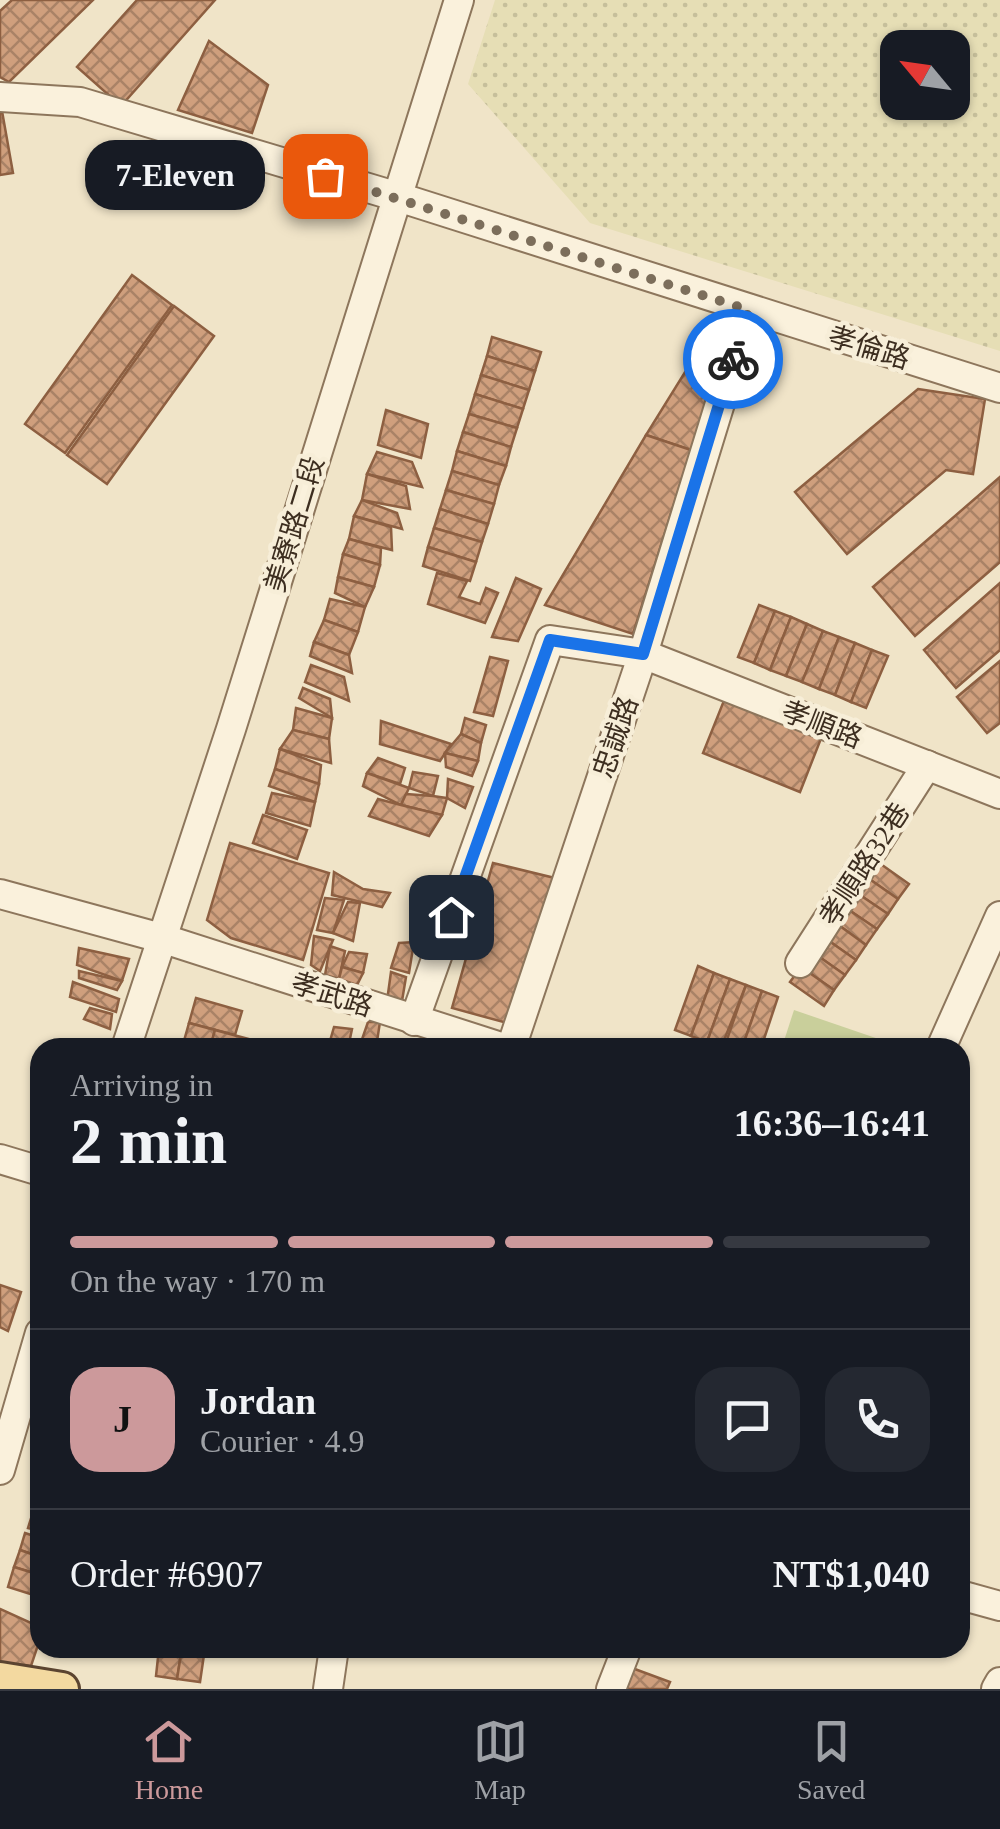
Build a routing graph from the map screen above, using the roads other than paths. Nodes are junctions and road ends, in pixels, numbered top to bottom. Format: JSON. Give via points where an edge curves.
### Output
{"nodes":[{"id":1,"x":458,"y":0,"type":"edge"},
{"id":2,"x":0,"y":97,"type":"edge"},
{"id":3,"x":395,"y":196,"type":"junction"},
{"id":4,"x":749,"y":310,"type":"junction"},
{"id":5,"x":1000,"y":388,"type":"edge"},
{"id":6,"x":643,"y":654,"type":"junction"},
{"id":7,"x":927,"y":765,"type":"junction"},
{"id":8,"x":1000,"y":794,"type":"edge"},
{"id":9,"x":0,"y":894,"type":"edge"},
{"id":10,"x":1000,"y":916,"type":"edge"},
{"id":11,"x":160,"y":938,"type":"junction"},
{"id":12,"x":800,"y":962,"type":"dead end"},
{"id":13,"x":414,"y":1021,"type":"junction"},
{"id":14,"x":129,"y":1038,"type":"edge"},
{"id":15,"x":473,"y":1038,"type":"edge"},
{"id":16,"x":511,"y":1038,"type":"edge"},
{"id":17,"x":946,"y":1038,"type":"edge"},
{"id":18,"x":0,"y":1159,"type":"edge"},
{"id":19,"x":30,"y":1168,"type":"edge"},
{"id":20,"x":30,"y":1367,"type":"edge"},
{"id":21,"x":0,"y":1470,"type":"edge"},
{"id":22,"x":970,"y":1598,"type":"edge"},
{"id":23,"x":1000,"y":1606,"type":"edge"},
{"id":24,"x":333,"y":1658,"type":"edge"},
{"id":25,"x":623,"y":1658,"type":"edge"},
{"id":26,"x":0,"y":1679,"type":"edge"},
{"id":27,"x":1000,"y":1682,"type":"edge"},
{"id":28,"x":62,"y":1689,"type":"edge"},
{"id":29,"x":328,"y":1689,"type":"edge"},
{"id":30,"x":611,"y":1689,"type":"edge"},
{"id":31,"x":996,"y":1689,"type":"edge"}],
"edges":[{"from":1,"to":3,"type":"street","name":"美寮路二段"},
{"from":2,"to":3,"type":"street","name":"孝倫路","via":[[80,102]]},
{"from":3,"to":4,"type":"street","name":"孝倫路"},
{"from":3,"to":11,"type":"street","name":"美寮路二段","via":[[232,729]]},
{"from":4,"to":5,"type":"street","name":"孝倫路"},
{"from":4,"to":6,"type":"street","name":"忠誠路"},
{"from":6,"to":7,"type":"street","name":"孝順路"},
{"from":6,"to":13,"type":"street","name":"孝順路","via":[[550,640]]},
{"from":6,"to":16,"type":"street","name":"忠誠路"},
{"from":7,"to":8,"type":"street","name":"孝順路"},
{"from":7,"to":12,"type":"street","name":"孝順路32巷"},
{"from":9,"to":11,"type":"street","name":"孝武路"},
{"from":10,"to":17,"type":"street"},
{"from":11,"to":13,"type":"street","name":"孝武路"},
{"from":11,"to":14,"type":"street","name":"美寮路二段"},
{"from":13,"to":15,"type":"street","name":"孝武路"},
{"from":18,"to":19,"type":"street"},
{"from":20,"to":21,"type":"street"},
{"from":22,"to":23,"type":"street"},
{"from":24,"to":29,"type":"street"},
{"from":25,"to":30,"type":"street"},
{"from":26,"to":28,"type":"main road"},
{"from":27,"to":31,"type":"street"}]}
